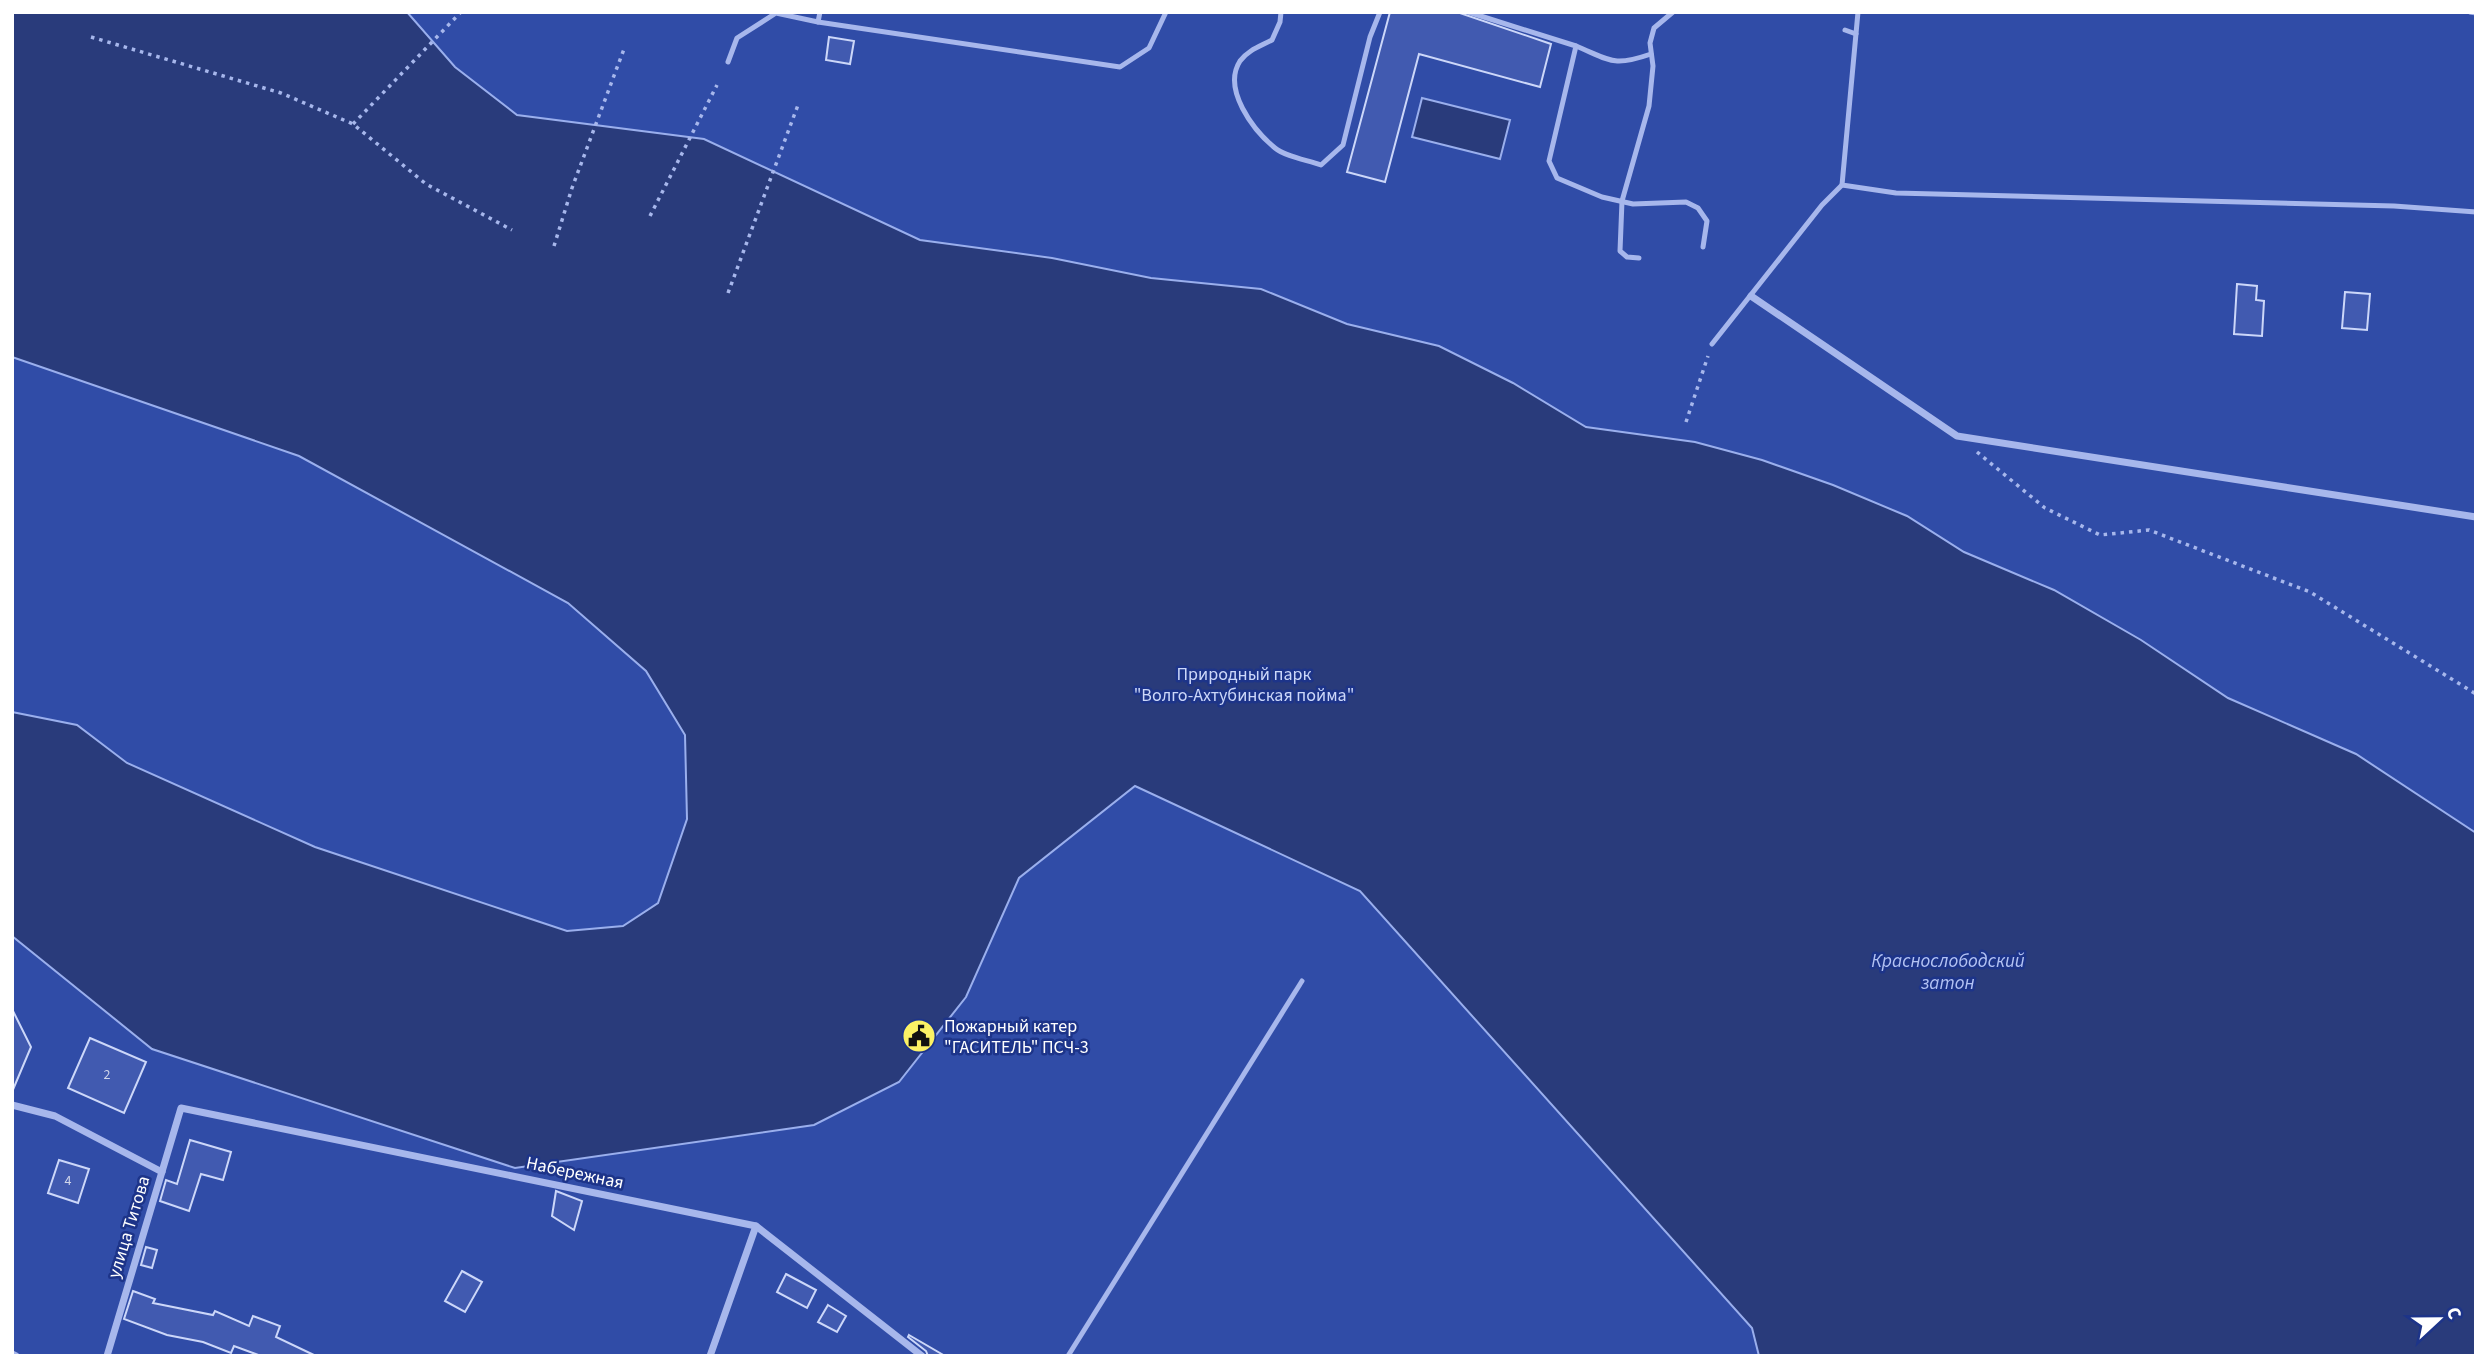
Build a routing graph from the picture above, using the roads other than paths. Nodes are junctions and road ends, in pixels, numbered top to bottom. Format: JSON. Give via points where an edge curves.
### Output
{"nodes":[{"id":1,"x":820,"y":12,"type":"edge"},
{"id":2,"x":1166,"y":12,"type":"edge"},
{"id":3,"x":1281,"y":12,"type":"edge"},
{"id":4,"x":1380,"y":12,"type":"edge"},
{"id":5,"x":1468,"y":12,"type":"edge"},
{"id":6,"x":1673,"y":12,"type":"edge"},
{"id":7,"x":1858,"y":12,"type":"edge"},
{"id":8,"x":2470,"y":12,"type":"edge"},
{"id":9,"x":2476,"y":13,"type":"edge"},
{"id":10,"x":818,"y":22,"type":"junction"},
{"id":11,"x":1845,"y":30,"type":"dead end"},
{"id":12,"x":1856,"y":33,"type":"junction"},
{"id":13,"x":1576,"y":46,"type":"junction"},
{"id":14,"x":1651,"y":54,"type":"junction"},
{"id":15,"x":728,"y":62,"type":"dead end"},
{"id":16,"x":1842,"y":185,"type":"junction"},
{"id":17,"x":1622,"y":201,"type":"junction"},
{"id":18,"x":2476,"y":212,"type":"edge"},
{"id":19,"x":1703,"y":247,"type":"dead end"},
{"id":20,"x":1639,"y":258,"type":"dead end"},
{"id":21,"x":1751,"y":296,"type":"junction"},
{"id":22,"x":1712,"y":344,"type":"road end"},
{"id":23,"x":2476,"y":517,"type":"edge"},
{"id":24,"x":1302,"y":981,"type":"dead end"},
{"id":25,"x":12,"y":1105,"type":"edge"},
{"id":26,"x":181,"y":1108,"type":"joint"},
{"id":27,"x":162,"y":1172,"type":"junction"},
{"id":28,"x":756,"y":1226,"type":"junction"},
{"id":29,"x":107,"y":1356,"type":"edge"},
{"id":30,"x":710,"y":1356,"type":"edge"},
{"id":31,"x":922,"y":1356,"type":"edge"},
{"id":32,"x":1068,"y":1356,"type":"edge"}],
"edges":[{"from":1,"to":10,"type":"lane"},
{"from":2,"to":10,"type":"lane","via":[[1149,48],[1120,67]]},
{"from":3,"to":4,"type":"lane","via":[[1272,40],[1240,61],[1233,82],[1244,113],[1276,150],[1321,165],[1343,145]]},
{"from":5,"to":13,"type":"lane"},
{"from":6,"to":14,"type":"lane","via":[[1654,28]]},
{"from":7,"to":12,"type":"lane"},
{"from":8,"to":9,"type":"lane"},
{"from":10,"to":15,"type":"lane","via":[[776,13],[737,38]]},
{"from":11,"to":12,"type":"lane"},
{"from":12,"to":16,"type":"lane"},
{"from":13,"to":14,"type":"lane","via":[[1613,63]]},
{"from":13,"to":17,"type":"lane","via":[[1549,160],[1557,178]]},
{"from":14,"to":17,"type":"lane","via":[[1649,106]]},
{"from":16,"to":18,"type":"lane","via":[[1896,192]]},
{"from":16,"to":21,"type":"lane"},
{"from":17,"to":19,"type":"lane","via":[[1686,202],[1698,208],[1707,221]]},
{"from":17,"to":20,"type":"lane","via":[[1619,251]]},
{"from":21,"to":22,"type":"lane"},
{"from":21,"to":23,"type":"street","via":[[1958,436]]},
{"from":24,"to":32,"type":"lane"},
{"from":25,"to":27,"type":"street","via":[[55,1116]]},
{"from":26,"to":27,"type":"street","name":"улица Титова"},
{"from":26,"to":28,"type":"street","name":"Набережная"},
{"from":27,"to":29,"type":"street","name":"улица Титова"},
{"from":28,"to":30,"type":"street"},
{"from":28,"to":31,"type":"street","name":"Набережная"}]}
